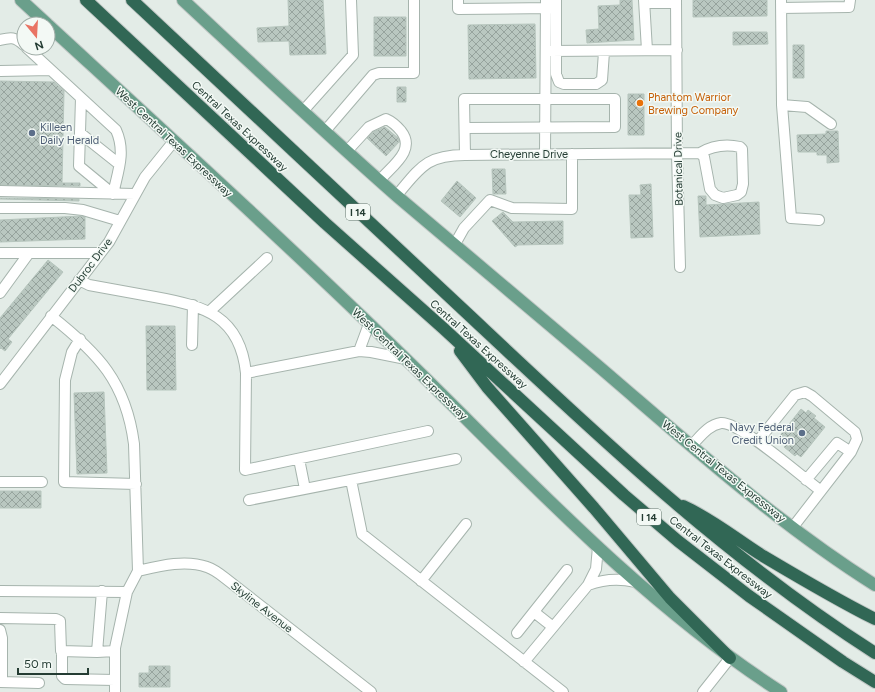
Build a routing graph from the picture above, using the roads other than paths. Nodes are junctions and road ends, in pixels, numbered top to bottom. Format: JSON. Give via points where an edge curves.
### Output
{"nodes":[{"id":1,"x":21,"y":0,"type":"edge"},
{"id":2,"x":86,"y":0,"type":"edge"},
{"id":3,"x":132,"y":0,"type":"edge"},
{"id":4,"x":183,"y":0,"type":"edge"},
{"id":5,"x":195,"y":0,"type":"edge"},
{"id":6,"x":351,"y":0,"type":"edge"},
{"id":7,"x":414,"y":0,"type":"edge"},
{"id":8,"x":458,"y":0,"type":"edge"},
{"id":9,"x":850,"y":0,"type":"edge"},
{"id":10,"x":676,"y":1,"type":"edge"},
{"id":11,"x":645,"y":2,"type":"edge"},
{"id":12,"x":551,"y":4,"type":"edge"},
{"id":13,"x":781,"y":4,"type":"edge"},
{"id":14,"x":38,"y":16,"type":"edge"},
{"id":15,"x":201,"y":17,"type":"junction"},
{"id":16,"x":56,"y":32,"type":"edge"},
{"id":17,"x":16,"y":38,"type":"edge"},
{"id":18,"x":0,"y":40,"type":"edge"},
{"id":19,"x":647,"y":50,"type":"junction"},
{"id":20,"x":676,"y":50,"type":"junction"},
{"id":21,"x":546,"y":51,"type":"junction"},
{"id":22,"x":556,"y":51,"type":"junction"},
{"id":23,"x":604,"y":52,"type":"junction"},
{"id":24,"x":35,"y":56,"type":"edge"},
{"id":25,"x":50,"y":70,"type":"junction"},
{"id":26,"x":0,"y":71,"type":"edge"},
{"id":27,"x":81,"y":98,"type":"junction"},
{"id":28,"x":545,"y":99,"type":"junction"},
{"id":29,"x":782,"y":105,"type":"junction"},
{"id":30,"x":303,"y":112,"type":"junction"},
{"id":31,"x":831,"y":124,"type":"dead end"},
{"id":32,"x":545,"y":127,"type":"junction"},
{"id":33,"x":465,"y":128,"type":"junction"},
{"id":34,"x":325,"y":131,"type":"junction"},
{"id":35,"x":80,"y":133,"type":"junction"},
{"id":36,"x":174,"y":141,"type":"junction"},
{"id":37,"x":347,"y":150,"type":"junction"},
{"id":38,"x":677,"y":153,"type":"junction"},
{"id":39,"x":700,"y":153,"type":"junction"},
{"id":40,"x":545,"y":154,"type":"junction"},
{"id":41,"x":572,"y":154,"type":"junction"},
{"id":42,"x":466,"y":155,"type":"junction"},
{"id":43,"x":119,"y":164,"type":"junction"},
{"id":44,"x":380,"y":180,"type":"junction"},
{"id":45,"x":0,"y":191,"type":"edge"},
{"id":46,"x":113,"y":194,"type":"junction"},
{"id":47,"x":135,"y":194,"type":"junction"},
{"id":48,"x":397,"y":196,"type":"junction"},
{"id":49,"x":0,"y":208,"type":"edge"},
{"id":50,"x":819,"y":220,"type":"dead end"},
{"id":51,"x":120,"y":221,"type":"junction"},
{"id":52,"x":455,"y":244,"type":"junction"},
{"id":53,"x":0,"y":253,"type":"edge"},
{"id":54,"x":29,"y":253,"type":"junction"},
{"id":55,"x":100,"y":253,"type":"junction"},
{"id":56,"x":267,"y":258,"type":"dead end"},
{"id":57,"x":680,"y":267,"type":"dead end"},
{"id":58,"x":79,"y":280,"type":"junction"},
{"id":59,"x":0,"y":293,"type":"edge"},
{"id":60,"x":193,"y":305,"type":"junction"},
{"id":61,"x":210,"y":311,"type":"junction"},
{"id":62,"x":51,"y":316,"type":"junction"},
{"id":63,"x":369,"y":324,"type":"junction"},
{"id":64,"x":443,"y":328,"type":"junction"},
{"id":65,"x":80,"y":339,"type":"junction"},
{"id":66,"x":192,"y":345,"type":"dead end"},
{"id":67,"x":359,"y":352,"type":"junction"},
{"id":68,"x":406,"y":359,"type":"junction"},
{"id":69,"x":4,"y":370,"type":"edge"},
{"id":70,"x":246,"y":373,"type":"junction"},
{"id":71,"x":0,"y":384,"type":"edge"},
{"id":72,"x":428,"y":431,"type":"dead end"},
{"id":73,"x":758,"y":441,"type":"junction"},
{"id":74,"x":692,"y":445,"type":"junction"},
{"id":75,"x":851,"y":452,"type":"junction"},
{"id":76,"x":299,"y":459,"type":"junction"},
{"id":77,"x":456,"y":459,"type":"dead end"},
{"id":78,"x":351,"y":480,"type":"junction"},
{"id":79,"x":806,"y":480,"type":"junction"},
{"id":80,"x":0,"y":482,"type":"edge"},
{"id":81,"x":42,"y":482,"type":"dead end"},
{"id":82,"x":136,"y":484,"type":"junction"},
{"id":83,"x":305,"y":489,"type":"junction"},
{"id":84,"x":820,"y":490,"type":"junction"},
{"id":85,"x":249,"y":500,"type":"dead end"},
{"id":86,"x":671,"y":501,"type":"junction"},
{"id":87,"x":466,"y":524,"type":"dead end"},
{"id":88,"x":792,"y":526,"type":"junction"},
{"id":89,"x":598,"y":547,"type":"junction"},
{"id":90,"x":567,"y":570,"type":"dead end"},
{"id":91,"x":138,"y":571,"type":"junction"},
{"id":92,"x":421,"y":581,"type":"junction"},
{"id":93,"x":635,"y":582,"type":"junction"},
{"id":94,"x":588,"y":585,"type":"junction"},
{"id":95,"x":875,"y":585,"type":"edge"},
{"id":96,"x":0,"y":591,"type":"edge"},
{"id":97,"x":102,"y":592,"type":"junction"},
{"id":98,"x":127,"y":592,"type":"junction"},
{"id":99,"x":534,"y":612,"type":"junction"},
{"id":100,"x":0,"y":618,"type":"edge"},
{"id":101,"x":875,"y":619,"type":"edge"},
{"id":102,"x":553,"y":627,"type":"junction"},
{"id":103,"x":0,"y":630,"type":"edge"},
{"id":104,"x":517,"y":633,"type":"dead end"},
{"id":105,"x":62,"y":651,"type":"junction"},
{"id":106,"x":115,"y":651,"type":"junction"},
{"id":107,"x":97,"y":652,"type":"junction"},
{"id":108,"x":875,"y":653,"type":"edge"},
{"id":109,"x":730,"y":658,"type":"junction"},
{"id":110,"x":524,"y":662,"type":"junction"},
{"id":111,"x":115,"y":680,"type":"junction"},
{"id":112,"x":1,"y":682,"type":"edge"},
{"id":113,"x":875,"y":682,"type":"edge"},
{"id":114,"x":38,"y":683,"type":"dead end"},
{"id":115,"x":25,"y":687,"type":"edge"},
{"id":116,"x":115,"y":692,"type":"edge"},
{"id":117,"x":372,"y":692,"type":"edge"},
{"id":118,"x":562,"y":692,"type":"edge"},
{"id":119,"x":703,"y":692,"type":"edge"},
{"id":120,"x":781,"y":692,"type":"edge"}],
"edges":[{"from":1,"to":14,"type":"main road","name":"West Central Texas Expressway"},
{"from":2,"to":64,"type":"highway","name":"Central Texas Expressway","number":"I 14","via":[[324,223]]},
{"from":3,"to":86,"type":"highway","name":"Central Texas Expressway","number":"I 14"},
{"from":4,"to":15,"type":"main road","name":"West Central Texas Expressway"},
{"from":5,"to":15,"type":"main road"},
{"from":6,"to":30,"type":"street","via":[[353,55]]},
{"from":7,"to":34,"type":"street","via":[[414,72],[373,75]]},
{"from":8,"to":12,"type":"street","via":[[458,9]]},
{"from":9,"to":13,"type":"street","via":[[849,7]]},
{"from":10,"to":11,"type":"street"},
{"from":10,"to":20,"type":"street","name":"Botanical Drive"},
{"from":11,"to":19,"type":"street"},
{"from":12,"to":21,"type":"street"},
{"from":12,"to":22,"type":"street"},
{"from":13,"to":29,"type":"street"},
{"from":15,"to":30,"type":"main road","name":"West Central Texas Expressway"},
{"from":16,"to":36,"type":"main road","name":"West Central Texas Expressway"},
{"from":17,"to":18,"type":"street"},
{"from":19,"to":20,"type":"street"},
{"from":19,"to":23,"type":"street"},
{"from":20,"to":38,"type":"street","name":"Botanical Drive"},
{"from":21,"to":22,"type":"street"},
{"from":21,"to":28,"type":"street"},
{"from":22,"to":23,"type":"street"},
{"from":22,"to":23,"type":"street","via":[[556,74],[559,82],[564,84],[596,84],[602,80]]},
{"from":24,"to":25,"type":"street"},
{"from":25,"to":26,"type":"street"},
{"from":25,"to":27,"type":"street"},
{"from":27,"to":35,"type":"street"},
{"from":27,"to":43,"type":"street","via":[[116,130],[122,152]]},
{"from":28,"to":32,"type":"street"},
{"from":28,"to":32,"type":"street","via":[[615,99],[615,127]]},
{"from":28,"to":33,"type":"street","via":[[464,99]]},
{"from":29,"to":31,"type":"street","via":[[807,107]]},
{"from":29,"to":50,"type":"street","via":[[791,218]]},
{"from":30,"to":34,"type":"main road","name":"West Central Texas Expressway"},
{"from":32,"to":33,"type":"street"},
{"from":32,"to":40,"type":"street"},
{"from":33,"to":42,"type":"street"},
{"from":34,"to":37,"type":"main road","name":"West Central Texas Expressway"},
{"from":35,"to":43,"type":"street"},
{"from":35,"to":46,"type":"street","via":[[79,166]]},
{"from":36,"to":47,"type":"street","name":"Dubroc Drive","via":[[145,176]]},
{"from":36,"to":63,"type":"main road","name":"West Central Texas Expressway"},
{"from":37,"to":44,"type":"main road","name":"West Central Texas Expressway"},
{"from":37,"to":44,"type":"street","via":[[369,127],[386,119],[394,122],[406,137],[407,146]]},
{"from":38,"to":39,"type":"street","name":"Cheyenne Drive"},
{"from":38,"to":41,"type":"street","name":"Cheyenne Drive"},
{"from":38,"to":57,"type":"street","name":"Botanical Drive"},
{"from":39,"to":39,"type":"street","via":[[704,157],[710,189],[714,195],[723,198],[737,195],[743,184],[742,149],[723,145]]},
{"from":40,"to":41,"type":"street","name":"Cheyenne Drive"},
{"from":40,"to":42,"type":"street","name":"Cheyenne Drive"},
{"from":41,"to":52,"type":"street","via":[[572,209],[512,208],[490,200],[464,228]]},
{"from":42,"to":48,"type":"street","name":"Cheyenne Drive","via":[[450,155],[430,161],[421,167]]},
{"from":43,"to":46,"type":"street"},
{"from":44,"to":48,"type":"main road","name":"West Central Texas Expressway"},
{"from":45,"to":46,"type":"street"},
{"from":46,"to":47,"type":"street"},
{"from":47,"to":51,"type":"street","name":"Dubroc Drive"},
{"from":48,"to":52,"type":"main road","name":"West Central Texas Expressway"},
{"from":49,"to":51,"type":"street","via":[[65,208],[83,210]]},
{"from":51,"to":55,"type":"street","name":"Dubroc Drive"},
{"from":52,"to":74,"type":"main road","name":"West Central Texas Expressway"},
{"from":53,"to":54,"type":"street"},
{"from":54,"to":55,"type":"street"},
{"from":54,"to":59,"type":"street"},
{"from":55,"to":58,"type":"street","name":"Dubroc Drive"},
{"from":56,"to":61,"type":"street"},
{"from":58,"to":60,"type":"street","via":[[89,285]]},
{"from":58,"to":62,"type":"street","name":"Dubroc Drive"},
{"from":60,"to":61,"type":"street"},
{"from":60,"to":66,"type":"street"},
{"from":61,"to":70,"type":"street","via":[[231,331],[240,344]]},
{"from":62,"to":65,"type":"street"},
{"from":62,"to":69,"type":"street","name":"Dubroc Drive"},
{"from":63,"to":67,"type":"street"},
{"from":63,"to":68,"type":"main road","name":"West Central Texas Expressway"},
{"from":64,"to":109,"type":"highway","via":[[487,387],[670,598]]},
{"from":64,"to":113,"type":"highway","name":"Central Texas Expressway","number":"I 14","via":[[624,495],[678,541],[749,596]]},
{"from":65,"to":82,"type":"street","via":[[105,366],[123,398],[134,438]]},
{"from":65,"to":82,"type":"street","via":[[72,352],[65,380],[64,482]]},
{"from":67,"to":68,"type":"street"},
{"from":67,"to":70,"type":"street"},
{"from":68,"to":89,"type":"main road","name":"West Central Texas Expressway"},
{"from":69,"to":71,"type":"street","name":"Dubroc Drive"},
{"from":70,"to":76,"type":"street","via":[[245,470]]},
{"from":72,"to":76,"type":"street"},
{"from":73,"to":74,"type":"street","via":[[731,424],[720,423],[710,427]]},
{"from":73,"to":75,"type":"street","via":[[796,395],[805,392],[854,432],[857,439]]},
{"from":73,"to":79,"type":"street"},
{"from":74,"to":88,"type":"main road","name":"West Central Texas Expressway"},
{"from":75,"to":79,"type":"street","via":[[837,443]]},
{"from":75,"to":84,"type":"street"},
{"from":76,"to":83,"type":"street"},
{"from":77,"to":78,"type":"street"},
{"from":78,"to":83,"type":"street"},
{"from":78,"to":92,"type":"street","via":[[362,534]]},
{"from":79,"to":84,"type":"street"},
{"from":80,"to":81,"type":"street"},
{"from":82,"to":91,"type":"street"},
{"from":83,"to":85,"type":"street"},
{"from":84,"to":88,"type":"street"},
{"from":86,"to":101,"type":"highway","via":[[703,515],[762,555],[837,600]]},
{"from":86,"to":108,"type":"highway","name":"Central Texas Expressway","number":"I 14","via":[[749,564]]},
{"from":87,"to":92,"type":"street"},
{"from":88,"to":95,"type":"main road","name":"West Central Texas Expressway","via":[[849,569]]},
{"from":89,"to":93,"type":"main road","name":"West Central Texas Expressway"},
{"from":89,"to":94,"type":"street","via":[[596,569]]},
{"from":90,"to":99,"type":"street"},
{"from":91,"to":98,"type":"street"},
{"from":91,"to":117,"type":"street","name":"Skyline Avenue","via":[[191,563],[208,567],[226,578]]},
{"from":92,"to":110,"type":"street"},
{"from":93,"to":94,"type":"street","via":[[614,579],[600,580]]},
{"from":93,"to":109,"type":"main road","name":"West Central Texas Expressway"},
{"from":94,"to":102,"type":"street"},
{"from":96,"to":97,"type":"street"},
{"from":97,"to":98,"type":"street"},
{"from":97,"to":107,"type":"street"},
{"from":98,"to":106,"type":"street"},
{"from":99,"to":102,"type":"street"},
{"from":99,"to":104,"type":"street"},
{"from":100,"to":105,"type":"street","via":[[60,621]]},
{"from":102,"to":110,"type":"street"},
{"from":103,"to":112,"type":"street"},
{"from":105,"to":107,"type":"street"},
{"from":105,"to":111,"type":"street","via":[[62,676],[65,679]]},
{"from":106,"to":107,"type":"street"},
{"from":106,"to":111,"type":"street"},
{"from":109,"to":119,"type":"street"},
{"from":109,"to":120,"type":"main road","name":"West Central Texas Expressway"},
{"from":110,"to":118,"type":"street"},
{"from":111,"to":116,"type":"street"},
{"from":112,"to":115,"type":"street"},
{"from":114,"to":115,"type":"street"}]}
